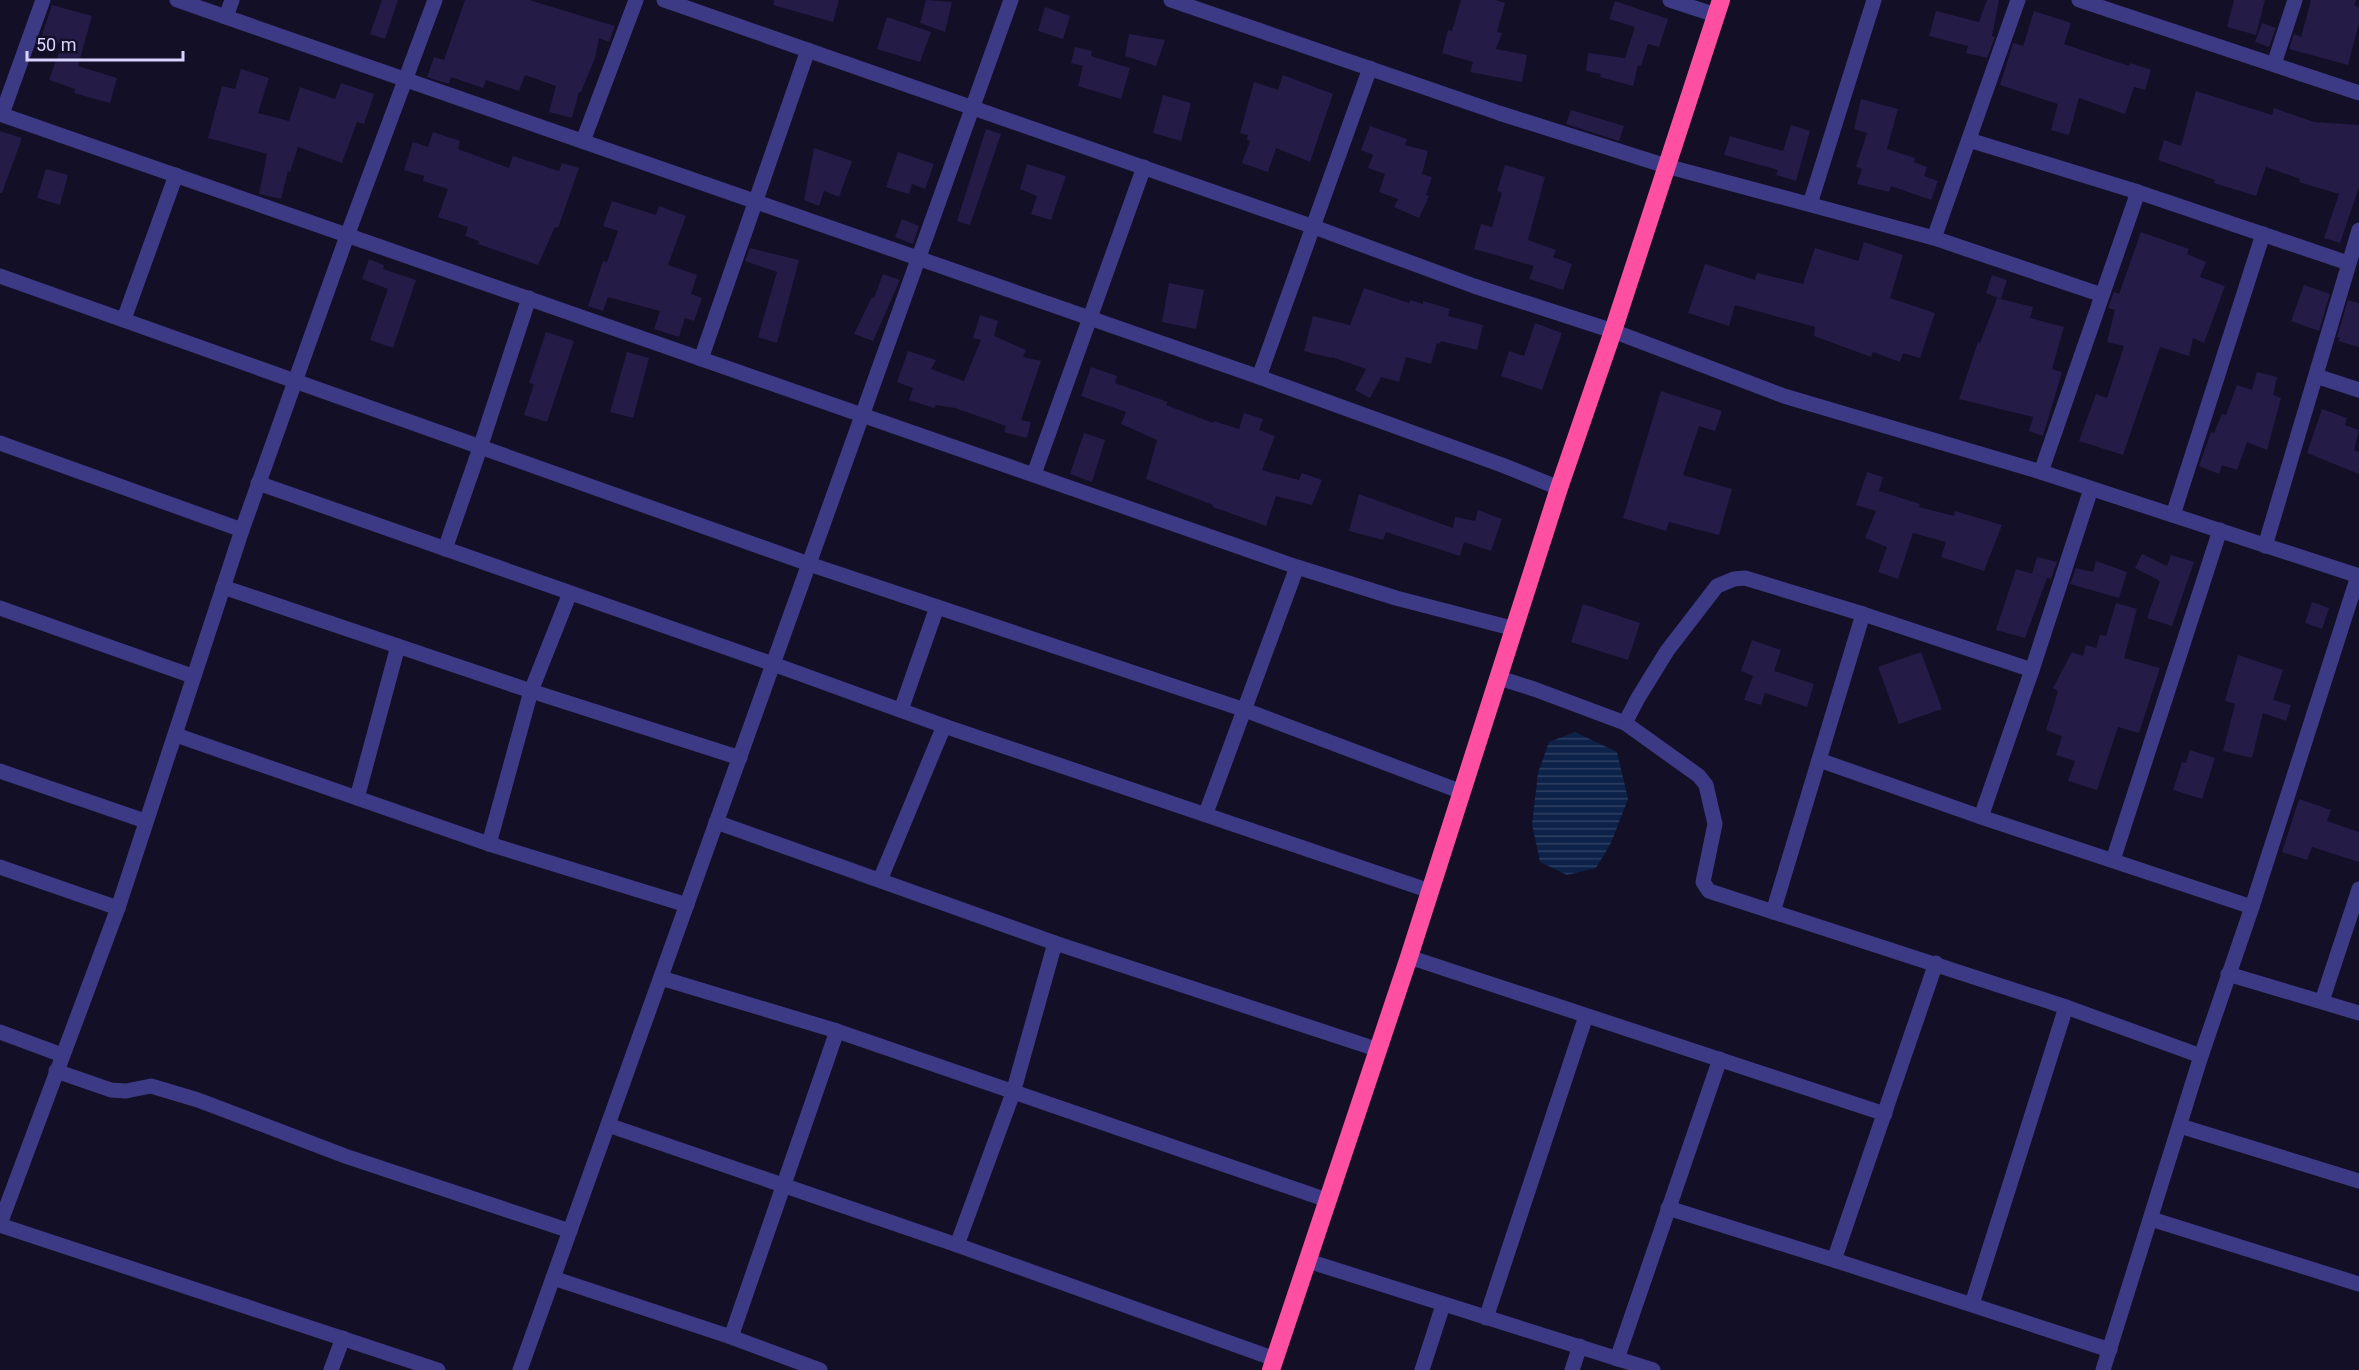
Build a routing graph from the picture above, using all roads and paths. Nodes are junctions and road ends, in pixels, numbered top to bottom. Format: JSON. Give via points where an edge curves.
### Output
{"nodes":[{"id":1,"x":43,"y":0,"type":"edge"},
{"id":2,"x":177,"y":0,"type":"edge"},
{"id":3,"x":232,"y":0,"type":"edge"},
{"id":4,"x":435,"y":0,"type":"edge"},
{"id":5,"x":636,"y":0,"type":"edge"},
{"id":6,"x":664,"y":0,"type":"edge"},
{"id":7,"x":1011,"y":0,"type":"edge"},
{"id":8,"x":1171,"y":0,"type":"edge"},
{"id":9,"x":1670,"y":0,"type":"edge"},
{"id":10,"x":1874,"y":0,"type":"edge"},
{"id":11,"x":2018,"y":0,"type":"edge"},
{"id":12,"x":2079,"y":0,"type":"edge"},
{"id":13,"x":2295,"y":0,"type":"edge"},
{"id":14,"x":1199,"y":4,"type":"edge"},
{"id":15,"x":1718,"y":8,"type":"edge"},
{"id":16,"x":225,"y":17,"type":"junction"},
{"id":17,"x":808,"y":50,"type":"junction"},
{"id":18,"x":2274,"y":64,"type":"junction"},
{"id":19,"x":1370,"y":68,"type":"junction"},
{"id":20,"x":405,"y":80,"type":"junction"},
{"id":21,"x":2359,"y":93,"type":"edge"},
{"id":22,"x":973,"y":107,"type":"junction"},
{"id":23,"x":1,"y":114,"type":"edge"},
{"id":24,"x":1969,"y":140,"type":"junction"},
{"id":25,"x":584,"y":141,"type":"junction"},
{"id":26,"x":1666,"y":166,"type":"junction"},
{"id":27,"x":1144,"y":167,"type":"junction"},
{"id":28,"x":176,"y":176,"type":"junction"},
{"id":29,"x":2138,"y":192,"type":"junction"},
{"id":30,"x":756,"y":202,"type":"junction"},
{"id":31,"x":1810,"y":204,"type":"junction"},
{"id":32,"x":1314,"y":227,"type":"junction"},
{"id":33,"x":2359,"y":230,"type":"edge"},
{"id":34,"x":2263,"y":234,"type":"junction"},
{"id":35,"x":347,"y":236,"type":"junction"},
{"id":36,"x":1934,"y":238,"type":"junction"},
{"id":37,"x":918,"y":259,"type":"junction"},
{"id":38,"x":2348,"y":263,"type":"junction"},
{"id":39,"x":0,"y":276,"type":"edge"},
{"id":40,"x":2102,"y":294,"type":"junction"},
{"id":41,"x":529,"y":298,"type":"junction"},
{"id":42,"x":1089,"y":318,"type":"junction"},
{"id":43,"x":124,"y":319,"type":"junction"},
{"id":44,"x":1613,"y":331,"type":"junction"},
{"id":45,"x":701,"y":359,"type":"junction"},
{"id":46,"x":2316,"y":376,"type":"junction"},
{"id":47,"x":1259,"y":377,"type":"junction"},
{"id":48,"x":295,"y":381,"type":"junction"},
{"id":49,"x":2359,"y":390,"type":"edge"},
{"id":50,"x":862,"y":415,"type":"junction"},
{"id":51,"x":0,"y":443,"type":"edge"},
{"id":52,"x":480,"y":448,"type":"junction"},
{"id":53,"x":2041,"y":472,"type":"junction"},
{"id":54,"x":1034,"y":474,"type":"junction"},
{"id":55,"x":258,"y":483,"type":"junction"},
{"id":56,"x":1559,"y":488,"type":"junction"},
{"id":57,"x":2091,"y":489,"type":"junction"},
{"id":58,"x":2173,"y":515,"type":"junction"},
{"id":59,"x":242,"y":530,"type":"junction"},
{"id":60,"x":2220,"y":530,"type":"junction"},
{"id":61,"x":2265,"y":546,"type":"junction"},
{"id":62,"x":445,"y":549,"type":"junction"},
{"id":63,"x":809,"y":564,"type":"junction"},
{"id":64,"x":1298,"y":567,"type":"junction"},
{"id":65,"x":2359,"y":576,"type":"edge"},
{"id":66,"x":223,"y":587,"type":"junction"},
{"id":67,"x":570,"y":593,"type":"junction"},
{"id":68,"x":937,"y":607,"type":"junction"},
{"id":69,"x":0,"y":608,"type":"edge"},
{"id":70,"x":1863,"y":614,"type":"junction"},
{"id":71,"x":1515,"y":629,"type":"junction"},
{"id":72,"x":398,"y":646,"type":"junction"},
{"id":73,"x":773,"y":664,"type":"junction"},
{"id":74,"x":2032,"y":670,"type":"junction"},
{"id":75,"x":192,"y":676,"type":"junction"},
{"id":76,"x":1499,"y":678,"type":"junction"},
{"id":77,"x":531,"y":691,"type":"junction"},
{"id":78,"x":901,"y":710,"type":"junction"},
{"id":79,"x":1245,"y":710,"type":"junction"},
{"id":80,"x":1625,"y":723,"type":"junction"},
{"id":81,"x":944,"y":726,"type":"junction"},
{"id":82,"x":176,"y":735,"type":"junction"},
{"id":83,"x":740,"y":758,"type":"junction"},
{"id":84,"x":1819,"y":760,"type":"junction"},
{"id":85,"x":0,"y":771,"type":"edge"},
{"id":86,"x":1462,"y":792,"type":"junction"},
{"id":87,"x":357,"y":798,"type":"junction"},
{"id":88,"x":1206,"y":813,"type":"junction"},
{"id":89,"x":1981,"y":817,"type":"junction"},
{"id":90,"x":145,"y":821,"type":"junction"},
{"id":91,"x":716,"y":822,"type":"junction"},
{"id":92,"x":489,"y":844,"type":"junction"},
{"id":93,"x":2113,"y":860,"type":"junction"},
{"id":94,"x":0,"y":867,"type":"edge"},
{"id":95,"x":880,"y":880,"type":"junction"},
{"id":96,"x":2359,"y":889,"type":"edge"},
{"id":97,"x":1430,"y":891,"type":"junction"},
{"id":98,"x":687,"y":905,"type":"junction"},
{"id":99,"x":2252,"y":907,"type":"junction"},
{"id":100,"x":118,"y":908,"type":"junction"},
{"id":101,"x":1773,"y":912,"type":"junction"},
{"id":102,"x":1055,"y":943,"type":"junction"},
{"id":103,"x":1409,"y":957,"type":"junction"},
{"id":104,"x":1936,"y":963,"type":"junction"},
{"id":105,"x":2228,"y":974,"type":"junction"},
{"id":106,"x":661,"y":978,"type":"junction"},
{"id":107,"x":2322,"y":1001,"type":"junction"},
{"id":108,"x":2066,"y":1007,"type":"junction"},
{"id":109,"x":2359,"y":1013,"type":"edge"},
{"id":110,"x":1586,"y":1016,"type":"junction"},
{"id":111,"x":837,"y":1031,"type":"junction"},
{"id":112,"x":0,"y":1032,"type":"edge"},
{"id":113,"x":1379,"y":1050,"type":"junction"},
{"id":114,"x":62,"y":1055,"type":"junction"},
{"id":115,"x":2201,"y":1056,"type":"junction"},
{"id":116,"x":1720,"y":1059,"type":"junction"},
{"id":117,"x":56,"y":1071,"type":"junction"},
{"id":118,"x":1012,"y":1093,"type":"junction"},
{"id":119,"x":1885,"y":1114,"type":"junction"},
{"id":120,"x":608,"y":1125,"type":"junction"},
{"id":121,"x":2180,"y":1126,"type":"junction"},
{"id":122,"x":2359,"y":1181,"type":"edge"},
{"id":123,"x":783,"y":1186,"type":"junction"},
{"id":124,"x":1327,"y":1200,"type":"junction"},
{"id":125,"x":1668,"y":1208,"type":"junction"},
{"id":126,"x":2151,"y":1219,"type":"junction"},
{"id":127,"x":0,"y":1225,"type":"edge"},
{"id":128,"x":570,"y":1231,"type":"junction"},
{"id":129,"x":957,"y":1245,"type":"junction"},
{"id":130,"x":1834,"y":1260,"type":"junction"},
{"id":131,"x":1308,"y":1261,"type":"junction"},
{"id":132,"x":553,"y":1278,"type":"junction"},
{"id":133,"x":2359,"y":1284,"type":"edge"},
{"id":134,"x":1972,"y":1304,"type":"junction"},
{"id":135,"x":1443,"y":1305,"type":"junction"},
{"id":136,"x":1486,"y":1318,"type":"junction"},
{"id":137,"x":730,"y":1337,"type":"junction"},
{"id":138,"x":343,"y":1338,"type":"junction"},
{"id":139,"x":1580,"y":1346,"type":"junction"},
{"id":140,"x":2110,"y":1350,"type":"junction"},
{"id":141,"x":1617,"y":1359,"type":"junction"},
{"id":142,"x":1273,"y":1364,"type":"edge"},
{"id":143,"x":331,"y":1370,"type":"edge"},
{"id":144,"x":438,"y":1370,"type":"edge"},
{"id":145,"x":520,"y":1370,"type":"edge"},
{"id":146,"x":820,"y":1370,"type":"edge"},
{"id":147,"x":1422,"y":1370,"type":"edge"},
{"id":148,"x":1572,"y":1370,"type":"edge"},
{"id":149,"x":1653,"y":1370,"type":"edge"},
{"id":150,"x":2103,"y":1370,"type":"edge"}],
"edges":[{"from":1,"to":23,"type":"street"},
{"from":2,"to":16,"type":"street"},
{"from":3,"to":16,"type":"street"},
{"from":4,"to":20,"type":"street"},
{"from":5,"to":25,"type":"street"},
{"from":6,"to":17,"type":"street"},
{"from":7,"to":22,"type":"street"},
{"from":8,"to":14,"type":"street"},
{"from":9,"to":15,"type":"street"},
{"from":10,"to":31,"type":"street"},
{"from":11,"to":24,"type":"street"},
{"from":12,"to":18,"type":"street"},
{"from":13,"to":18,"type":"street"},
{"from":14,"to":19,"type":"street"},
{"from":15,"to":26,"type":"highway"},
{"from":16,"to":20,"type":"street"},
{"from":17,"to":22,"type":"street"},
{"from":17,"to":30,"type":"street"},
{"from":18,"to":21,"type":"street"},
{"from":19,"to":26,"type":"street"},
{"from":19,"to":32,"type":"street"},
{"from":20,"to":25,"type":"street"},
{"from":20,"to":35,"type":"street"},
{"from":22,"to":27,"type":"street"},
{"from":22,"to":37,"type":"street"},
{"from":23,"to":28,"type":"street"},
{"from":24,"to":29,"type":"street"},
{"from":24,"to":36,"type":"street"},
{"from":25,"to":30,"type":"street"},
{"from":26,"to":31,"type":"street"},
{"from":26,"to":44,"type":"highway"},
{"from":27,"to":32,"type":"street"},
{"from":27,"to":42,"type":"street"},
{"from":28,"to":35,"type":"street"},
{"from":28,"to":43,"type":"street"},
{"from":29,"to":34,"type":"street"},
{"from":29,"to":40,"type":"street"},
{"from":30,"to":37,"type":"street"},
{"from":30,"to":45,"type":"street"},
{"from":31,"to":36,"type":"street"},
{"from":32,"to":44,"type":"street","via":[[1473,286]]},
{"from":32,"to":47,"type":"street"},
{"from":33,"to":38,"type":"street"},
{"from":34,"to":38,"type":"street"},
{"from":34,"to":58,"type":"street"},
{"from":35,"to":41,"type":"street"},
{"from":35,"to":48,"type":"street"},
{"from":36,"to":40,"type":"street"},
{"from":37,"to":42,"type":"street"},
{"from":37,"to":50,"type":"street"},
{"from":38,"to":46,"type":"street"},
{"from":39,"to":43,"type":"street"},
{"from":40,"to":53,"type":"street"},
{"from":41,"to":45,"type":"street"},
{"from":41,"to":52,"type":"street"},
{"from":42,"to":47,"type":"street"},
{"from":42,"to":54,"type":"street"},
{"from":43,"to":48,"type":"street"},
{"from":44,"to":53,"type":"street","via":[[1784,396]]},
{"from":44,"to":56,"type":"highway"},
{"from":45,"to":50,"type":"street"},
{"from":46,"to":49,"type":"street"},
{"from":46,"to":61,"type":"street"},
{"from":47,"to":56,"type":"street"},
{"from":48,"to":52,"type":"street"},
{"from":48,"to":55,"type":"street"},
{"from":50,"to":54,"type":"street"},
{"from":50,"to":63,"type":"street"},
{"from":51,"to":59,"type":"street"},
{"from":52,"to":62,"type":"street"},
{"from":52,"to":63,"type":"street"},
{"from":53,"to":57,"type":"street"},
{"from":54,"to":64,"type":"street"},
{"from":55,"to":59,"type":"street"},
{"from":55,"to":62,"type":"street"},
{"from":56,"to":71,"type":"highway"},
{"from":57,"to":58,"type":"street"},
{"from":57,"to":74,"type":"street"},
{"from":58,"to":60,"type":"street"},
{"from":59,"to":66,"type":"street"},
{"from":60,"to":61,"type":"street"},
{"from":60,"to":93,"type":"street"},
{"from":61,"to":65,"type":"street"},
{"from":62,"to":67,"type":"street"},
{"from":63,"to":68,"type":"street"},
{"from":63,"to":73,"type":"street"},
{"from":64,"to":71,"type":"street"},
{"from":64,"to":79,"type":"street"},
{"from":65,"to":99,"type":"street"},
{"from":66,"to":72,"type":"street"},
{"from":66,"to":75,"type":"street"},
{"from":67,"to":73,"type":"street"},
{"from":67,"to":77,"type":"street"},
{"from":68,"to":78,"type":"street"},
{"from":68,"to":79,"type":"street"},
{"from":69,"to":75,"type":"street"},
{"from":70,"to":74,"type":"street"},
{"from":70,"to":80,"type":"street","via":[[1745,578],[1725,581],[1667,651]]},
{"from":70,"to":84,"type":"street"},
{"from":71,"to":76,"type":"highway"},
{"from":72,"to":77,"type":"street"},
{"from":72,"to":87,"type":"street"},
{"from":73,"to":78,"type":"street"},
{"from":73,"to":83,"type":"street"},
{"from":74,"to":89,"type":"street"},
{"from":75,"to":82,"type":"street"},
{"from":76,"to":80,"type":"street"},
{"from":76,"to":86,"type":"highway"},
{"from":77,"to":83,"type":"street"},
{"from":77,"to":92,"type":"street"},
{"from":78,"to":81,"type":"street"},
{"from":79,"to":86,"type":"street"},
{"from":79,"to":88,"type":"street"},
{"from":80,"to":101,"type":"street","via":[[1706,785],[1715,824],[1704,886]]},
{"from":81,"to":88,"type":"street"},
{"from":81,"to":95,"type":"street"},
{"from":82,"to":87,"type":"street"},
{"from":82,"to":90,"type":"street"},
{"from":83,"to":91,"type":"street"},
{"from":84,"to":89,"type":"street"},
{"from":84,"to":101,"type":"street"},
{"from":85,"to":90,"type":"street"},
{"from":86,"to":97,"type":"highway"},
{"from":87,"to":92,"type":"street"},
{"from":88,"to":97,"type":"street"},
{"from":89,"to":93,"type":"street"},
{"from":90,"to":100,"type":"street"},
{"from":91,"to":95,"type":"street"},
{"from":91,"to":98,"type":"street"},
{"from":92,"to":98,"type":"street"},
{"from":93,"to":99,"type":"street"},
{"from":94,"to":100,"type":"street"},
{"from":95,"to":102,"type":"street"},
{"from":96,"to":107,"type":"street"},
{"from":97,"to":103,"type":"highway"},
{"from":98,"to":106,"type":"street"},
{"from":99,"to":105,"type":"street"},
{"from":100,"to":114,"type":"street"},
{"from":101,"to":104,"type":"street"},
{"from":102,"to":113,"type":"street"},
{"from":102,"to":118,"type":"street"},
{"from":103,"to":110,"type":"street"},
{"from":103,"to":113,"type":"highway"},
{"from":104,"to":108,"type":"street"},
{"from":104,"to":119,"type":"street"},
{"from":105,"to":107,"type":"street"},
{"from":105,"to":115,"type":"street"},
{"from":106,"to":111,"type":"street"},
{"from":106,"to":120,"type":"street"},
{"from":107,"to":109,"type":"street"},
{"from":108,"to":115,"type":"street"},
{"from":108,"to":134,"type":"street"},
{"from":110,"to":116,"type":"street"},
{"from":110,"to":136,"type":"street"},
{"from":111,"to":118,"type":"street"},
{"from":111,"to":123,"type":"street"},
{"from":112,"to":114,"type":"street"},
{"from":113,"to":124,"type":"highway"},
{"from":114,"to":117,"type":"street"},
{"from":115,"to":121,"type":"street"},
{"from":116,"to":119,"type":"street"},
{"from":116,"to":125,"type":"street"},
{"from":117,"to":127,"type":"street"},
{"from":117,"to":128,"type":"street","via":[[111,1090],[160,1088],[345,1156]]},
{"from":118,"to":124,"type":"street"},
{"from":118,"to":129,"type":"street"},
{"from":119,"to":130,"type":"street"},
{"from":120,"to":123,"type":"street"},
{"from":120,"to":128,"type":"street"},
{"from":121,"to":122,"type":"street"},
{"from":121,"to":126,"type":"street"},
{"from":123,"to":129,"type":"street"},
{"from":123,"to":137,"type":"street"},
{"from":124,"to":131,"type":"highway"},
{"from":125,"to":130,"type":"street"},
{"from":125,"to":141,"type":"street"},
{"from":126,"to":133,"type":"street"},
{"from":126,"to":140,"type":"street"},
{"from":127,"to":138,"type":"street"},
{"from":128,"to":132,"type":"street"},
{"from":129,"to":142,"type":"street"},
{"from":130,"to":134,"type":"street"},
{"from":131,"to":135,"type":"street"},
{"from":131,"to":142,"type":"highway"},
{"from":132,"to":137,"type":"street"},
{"from":132,"to":145,"type":"street"},
{"from":134,"to":140,"type":"street"},
{"from":135,"to":136,"type":"street"},
{"from":135,"to":147,"type":"street"},
{"from":136,"to":139,"type":"street"},
{"from":137,"to":146,"type":"street"},
{"from":138,"to":143,"type":"street"},
{"from":138,"to":144,"type":"street"},
{"from":139,"to":141,"type":"street"},
{"from":139,"to":148,"type":"street"},
{"from":140,"to":150,"type":"street"},
{"from":141,"to":149,"type":"street"}]}
